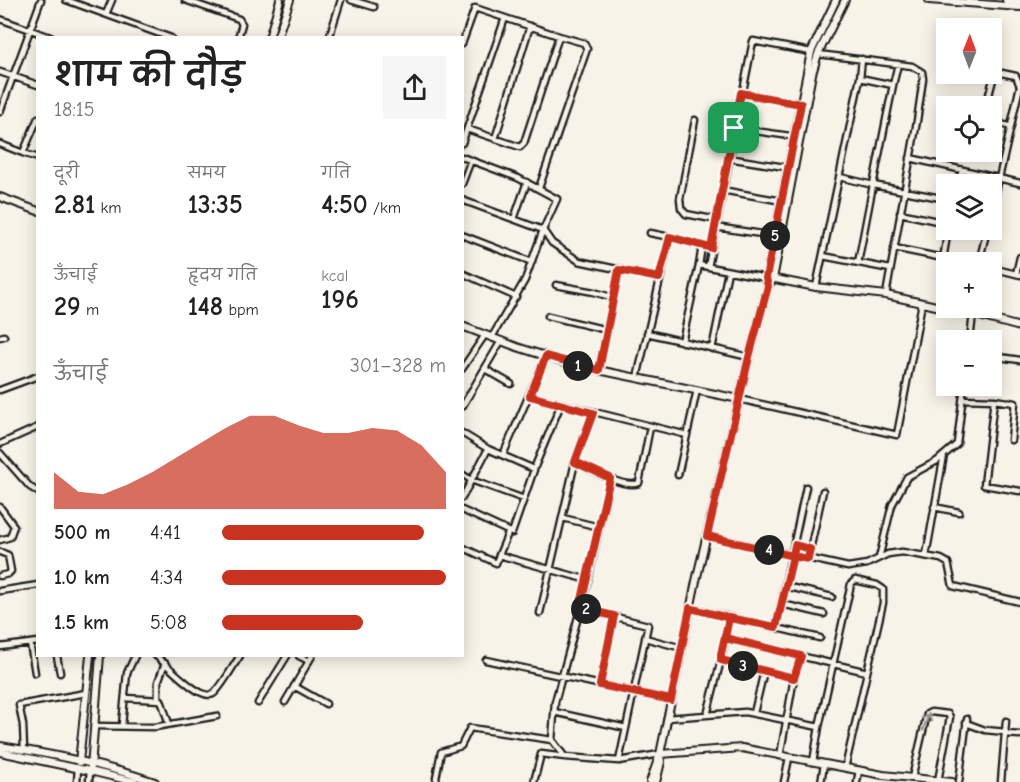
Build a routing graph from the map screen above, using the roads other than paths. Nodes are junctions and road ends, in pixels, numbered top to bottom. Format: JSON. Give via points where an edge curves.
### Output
{"nodes":[{"id":1,"x":41,"y":0,"type":"edge"},
{"id":2,"x":66,"y":0,"type":"edge"},
{"id":3,"x":112,"y":0,"type":"edge"},
{"id":4,"x":185,"y":0,"type":"edge"},
{"id":5,"x":280,"y":0,"type":"edge"},
{"id":6,"x":290,"y":0,"type":"edge"},
{"id":7,"x":341,"y":0,"type":"edge"},
{"id":8,"x":351,"y":0,"type":"edge"},
{"id":9,"x":477,"y":0,"type":"edge"},
{"id":10,"x":836,"y":0,"type":"edge"},
{"id":11,"x":845,"y":0,"type":"edge"},
{"id":12,"x":929,"y":0,"type":"edge"},
{"id":13,"x":1006,"y":0,"type":"edge"},
{"id":14,"x":78,"y":2,"type":"edge"},
{"id":15,"x":1020,"y":2,"type":"edge"},
{"id":16,"x":374,"y":7,"type":"dead end"},
{"id":17,"x":1020,"y":7,"type":"edge"},
{"id":18,"x":475,"y":8,"type":"junction"},
{"id":19,"x":106,"y":14,"type":"junction"},
{"id":20,"x":505,"y":18,"type":"junction"},
{"id":21,"x":0,"y":19,"type":"edge"},
{"id":22,"x":530,"y":26,"type":"junction"},
{"id":23,"x":30,"y":30,"type":"junction"},
{"id":24,"x":47,"y":36,"type":"edge"},
{"id":25,"x":163,"y":36,"type":"edge"},
{"id":26,"x":239,"y":36,"type":"edge"},
{"id":27,"x":270,"y":36,"type":"edge"},
{"id":28,"x":279,"y":36,"type":"edge"},
{"id":29,"x":330,"y":36,"type":"edge"},
{"id":30,"x":559,"y":36,"type":"junction"},
{"id":31,"x":464,"y":38,"type":"edge"},
{"id":32,"x":814,"y":53,"type":"junction"},
{"id":33,"x":862,"y":59,"type":"junction"},
{"id":34,"x":898,"y":64,"type":"junction"},
{"id":35,"x":0,"y":72,"type":"edge"},
{"id":36,"x":1002,"y":73,"type":"edge"},
{"id":37,"x":13,"y":76,"type":"junction"},
{"id":38,"x":860,"y":78,"type":"junction"},
{"id":39,"x":36,"y":84,"type":"edge"},
{"id":40,"x":893,"y":85,"type":"junction"},
{"id":41,"x":741,"y":93,"type":"junction"},
{"id":42,"x":804,"y":104,"type":"junction"},
{"id":43,"x":0,"y":112,"type":"edge"},
{"id":44,"x":695,"y":120,"type":"dead end"},
{"id":45,"x":36,"y":122,"type":"edge"},
{"id":46,"x":1002,"y":124,"type":"edge"},
{"id":47,"x":1011,"y":127,"type":"junction"},
{"id":48,"x":734,"y":128,"type":"junction"},
{"id":49,"x":467,"y":129,"type":"junction"},
{"id":50,"x":797,"y":136,"type":"junction"},
{"id":51,"x":464,"y":137,"type":"edge"},
{"id":52,"x":495,"y":139,"type":"junction"},
{"id":53,"x":0,"y":144,"type":"edge"},
{"id":54,"x":22,"y":153,"type":"junction"},
{"id":55,"x":36,"y":157,"type":"edge"},
{"id":56,"x":464,"y":158,"type":"edge"},
{"id":57,"x":728,"y":158,"type":"junction"},
{"id":58,"x":910,"y":158,"type":"junction"},
{"id":59,"x":471,"y":160,"type":"junction"},
{"id":60,"x":792,"y":168,"type":"junction"},
{"id":61,"x":962,"y":170,"type":"junction"},
{"id":62,"x":961,"y":174,"type":"edge"},
{"id":63,"x":980,"y":174,"type":"edge"},
{"id":64,"x":1000,"y":174,"type":"edge"},
{"id":65,"x":840,"y":177,"type":"junction"},
{"id":66,"x":464,"y":179,"type":"edge"},
{"id":67,"x":1002,"y":179,"type":"edge"},
{"id":68,"x":527,"y":183,"type":"junction"},
{"id":69,"x":1020,"y":183,"type":"edge"},
{"id":70,"x":873,"y":185,"type":"junction"},
{"id":71,"x":539,"y":188,"type":"junction"},
{"id":72,"x":722,"y":190,"type":"junction"},
{"id":73,"x":904,"y":191,"type":"junction"},
{"id":74,"x":0,"y":197,"type":"edge"},
{"id":75,"x":936,"y":198,"type":"edge"},
{"id":76,"x":464,"y":201,"type":"edge"},
{"id":77,"x":782,"y":201,"type":"junction"},
{"id":78,"x":36,"y":210,"type":"edge"},
{"id":79,"x":900,"y":213,"type":"junction"},
{"id":80,"x":514,"y":219,"type":"junction"},
{"id":81,"x":717,"y":220,"type":"junction"},
{"id":82,"x":936,"y":221,"type":"edge"},
{"id":83,"x":716,"y":226,"type":"junction"},
{"id":84,"x":543,"y":230,"type":"junction"},
{"id":85,"x":650,"y":233,"type":"dead end"},
{"id":86,"x":464,"y":236,"type":"edge"},
{"id":87,"x":775,"y":236,"type":"junction"},
{"id":88,"x":670,"y":237,"type":"junction"},
{"id":89,"x":777,"y":245,"type":"junction"},
{"id":90,"x":702,"y":246,"type":"junction"},
{"id":91,"x":711,"y":248,"type":"junction"},
{"id":92,"x":894,"y":248,"type":"junction"},
{"id":93,"x":823,"y":256,"type":"junction"},
{"id":94,"x":936,"y":257,"type":"edge"},
{"id":95,"x":1020,"y":257,"type":"edge"},
{"id":96,"x":532,"y":262,"type":"junction"},
{"id":97,"x":858,"y":262,"type":"junction"},
{"id":98,"x":699,"y":265,"type":"junction"},
{"id":99,"x":708,"y":267,"type":"junction"},
{"id":100,"x":890,"y":269,"type":"junction"},
{"id":101,"x":619,"y":270,"type":"junction"},
{"id":102,"x":1002,"y":270,"type":"edge"},
{"id":103,"x":728,"y":271,"type":"junction"},
{"id":104,"x":464,"y":274,"type":"edge"},
{"id":105,"x":1018,"y":274,"type":"edge"},
{"id":106,"x":659,"y":278,"type":"junction"},
{"id":107,"x":770,"y":278,"type":"junction"},
{"id":108,"x":556,"y":285,"type":"dead end"},
{"id":109,"x":816,"y":287,"type":"junction"},
{"id":110,"x":886,"y":295,"type":"junction"},
{"id":111,"x":516,"y":297,"type":"junction"},
{"id":112,"x":614,"y":298,"type":"junction"},
{"id":113,"x":922,"y":303,"type":"junction"},
{"id":114,"x":936,"y":306,"type":"edge"},
{"id":115,"x":548,"y":316,"type":"dead end"},
{"id":116,"x":990,"y":318,"type":"edge"},
{"id":117,"x":464,"y":327,"type":"edge"},
{"id":118,"x":1020,"y":327,"type":"edge"},
{"id":119,"x":607,"y":330,"type":"junction"},
{"id":120,"x":647,"y":333,"type":"junction"},
{"id":121,"x":489,"y":336,"type":"junction"},
{"id":122,"x":501,"y":341,"type":"junction"},
{"id":123,"x":682,"y":342,"type":"junction"},
{"id":124,"x":712,"y":349,"type":"junction"},
{"id":125,"x":546,"y":356,"type":"junction"},
{"id":126,"x":749,"y":357,"type":"junction"},
{"id":127,"x":1002,"y":357,"type":"edge"},
{"id":128,"x":1020,"y":360,"type":"edge"},
{"id":129,"x":464,"y":367,"type":"edge"},
{"id":130,"x":485,"y":369,"type":"junction"},
{"id":131,"x":599,"y":370,"type":"junction"},
{"id":132,"x":36,"y":377,"type":"edge"},
{"id":133,"x":637,"y":378,"type":"junction"},
{"id":134,"x":511,"y":384,"type":"dead end"},
{"id":135,"x":0,"y":390,"type":"edge"},
{"id":136,"x":697,"y":390,"type":"junction"},
{"id":137,"x":530,"y":396,"type":"junction"},
{"id":138,"x":963,"y":396,"type":"edge"},
{"id":139,"x":739,"y":399,"type":"junction"},
{"id":140,"x":963,"y":399,"type":"junction"},
{"id":141,"x":994,"y":400,"type":"junction"},
{"id":142,"x":464,"y":404,"type":"edge"},
{"id":143,"x":561,"y":404,"type":"junction"},
{"id":144,"x":593,"y":413,"type":"junction"},
{"id":145,"x":650,"y":427,"type":"junction"},
{"id":146,"x":36,"y":428,"type":"edge"},
{"id":147,"x":464,"y":434,"type":"edge"},
{"id":148,"x":687,"y":435,"type":"junction"},
{"id":149,"x":1011,"y":440,"type":"dead end"},
{"id":150,"x":0,"y":444,"type":"edge"},
{"id":151,"x":488,"y":449,"type":"junction"},
{"id":152,"x":0,"y":453,"type":"edge"},
{"id":153,"x":503,"y":455,"type":"junction"},
{"id":154,"x":944,"y":455,"type":"junction"},
{"id":155,"x":575,"y":462,"type":"junction"},
{"id":156,"x":534,"y":469,"type":"junction"},
{"id":157,"x":464,"y":475,"type":"edge"},
{"id":158,"x":678,"y":475,"type":"dead end"},
{"id":159,"x":610,"y":478,"type":"junction"},
{"id":160,"x":471,"y":480,"type":"junction"},
{"id":161,"x":806,"y":487,"type":"dead end"},
{"id":162,"x":36,"y":491,"type":"edge"},
{"id":163,"x":823,"y":491,"type":"dead end"},
{"id":164,"x":1020,"y":491,"type":"edge"},
{"id":165,"x":464,"y":494,"type":"edge"},
{"id":166,"x":524,"y":499,"type":"junction"},
{"id":167,"x":0,"y":507,"type":"edge"},
{"id":168,"x":934,"y":507,"type":"junction"},
{"id":169,"x":464,"y":511,"type":"edge"},
{"id":170,"x":959,"y":512,"type":"dead end"},
{"id":171,"x":563,"y":518,"type":"junction"},
{"id":172,"x":599,"y":527,"type":"junction"},
{"id":173,"x":509,"y":531,"type":"junction"},
{"id":174,"x":707,"y":536,"type":"junction"},
{"id":175,"x":0,"y":540,"type":"edge"},
{"id":176,"x":795,"y":545,"type":"junction"},
{"id":177,"x":464,"y":548,"type":"edge"},
{"id":178,"x":810,"y":549,"type":"junction"},
{"id":179,"x":0,"y":552,"type":"edge"},
{"id":180,"x":499,"y":555,"type":"junction"},
{"id":181,"x":793,"y":556,"type":"junction"},
{"id":182,"x":926,"y":556,"type":"junction"},
{"id":183,"x":879,"y":558,"type":"junction"},
{"id":184,"x":808,"y":559,"type":"junction"},
{"id":185,"x":550,"y":569,"type":"junction"},
{"id":186,"x":0,"y":576,"type":"edge"},
{"id":187,"x":588,"y":580,"type":"junction"},
{"id":188,"x":36,"y":585,"type":"edge"},
{"id":189,"x":786,"y":586,"type":"junction"},
{"id":190,"x":0,"y":591,"type":"edge"},
{"id":191,"x":832,"y":597,"type":"dead end"},
{"id":192,"x":1020,"y":602,"type":"edge"},
{"id":193,"x":782,"y":604,"type":"junction"},
{"id":194,"x":580,"y":608,"type":"junction"},
{"id":195,"x":690,"y":608,"type":"junction"},
{"id":196,"x":540,"y":613,"type":"dead end"},
{"id":197,"x":824,"y":614,"type":"dead end"},
{"id":198,"x":614,"y":616,"type":"junction"},
{"id":199,"x":729,"y":618,"type":"junction"},
{"id":200,"x":776,"y":627,"type":"junction"},
{"id":201,"x":725,"y":638,"type":"junction"},
{"id":202,"x":820,"y":638,"type":"dead end"},
{"id":203,"x":645,"y":639,"type":"junction"},
{"id":204,"x":36,"y":642,"type":"edge"},
{"id":205,"x":30,"y":643,"type":"junction"},
{"id":206,"x":0,"y":647,"type":"edge"},
{"id":207,"x":682,"y":648,"type":"junction"},
{"id":208,"x":801,"y":656,"type":"junction"},
{"id":209,"x":57,"y":657,"type":"edge"},
{"id":210,"x":90,"y":657,"type":"edge"},
{"id":211,"x":100,"y":657,"type":"edge"},
{"id":212,"x":135,"y":657,"type":"edge"},
{"id":213,"x":157,"y":657,"type":"edge"},
{"id":214,"x":239,"y":657,"type":"edge"},
{"id":215,"x":286,"y":657,"type":"edge"},
{"id":216,"x":311,"y":658,"type":"edge"},
{"id":217,"x":486,"y":660,"type":"dead end"},
{"id":218,"x":721,"y":660,"type":"junction"},
{"id":219,"x":165,"y":663,"type":"junction"},
{"id":220,"x":834,"y":664,"type":"junction"},
{"id":221,"x":764,"y":671,"type":"junction"},
{"id":222,"x":867,"y":672,"type":"junction"},
{"id":223,"x":34,"y":673,"type":"dead end"},
{"id":224,"x":60,"y":673,"type":"dead end"},
{"id":225,"x":561,"y":677,"type":"junction"},
{"id":226,"x":794,"y":678,"type":"junction"},
{"id":227,"x":600,"y":685,"type":"junction"},
{"id":228,"x":294,"y":686,"type":"junction"},
{"id":229,"x":634,"y":692,"type":"junction"},
{"id":230,"x":86,"y":693,"type":"junction"},
{"id":231,"x":125,"y":698,"type":"junction"},
{"id":232,"x":158,"y":699,"type":"junction"},
{"id":233,"x":671,"y":700,"type":"junction"},
{"id":234,"x":285,"y":702,"type":"dead end"},
{"id":235,"x":258,"y":703,"type":"dead end"},
{"id":236,"x":326,"y":704,"type":"dead end"},
{"id":237,"x":554,"y":712,"type":"junction"},
{"id":238,"x":754,"y":713,"type":"junction"},
{"id":239,"x":707,"y":715,"type":"junction"},
{"id":240,"x":217,"y":716,"type":"dead end"},
{"id":241,"x":667,"y":718,"type":"junction"},
{"id":242,"x":787,"y":720,"type":"junction"},
{"id":243,"x":1006,"y":721,"type":"dead end"},
{"id":244,"x":83,"y":722,"type":"junction"},
{"id":245,"x":94,"y":724,"type":"junction"},
{"id":246,"x":169,"y":724,"type":"junction"},
{"id":247,"x":122,"y":725,"type":"junction"},
{"id":248,"x":819,"y":727,"type":"junction"},
{"id":249,"x":626,"y":728,"type":"junction"},
{"id":250,"x":1005,"y":733,"type":"junction"},
{"id":251,"x":1020,"y":735,"type":"edge"},
{"id":252,"x":552,"y":740,"type":"junction"},
{"id":253,"x":0,"y":746,"type":"edge"},
{"id":254,"x":24,"y":750,"type":"junction"},
{"id":255,"x":0,"y":752,"type":"edge"},
{"id":256,"x":660,"y":754,"type":"junction"},
{"id":257,"x":780,"y":756,"type":"junction"},
{"id":258,"x":565,"y":757,"type":"junction"},
{"id":259,"x":789,"y":758,"type":"junction"},
{"id":260,"x":619,"y":761,"type":"junction"},
{"id":261,"x":813,"y":762,"type":"junction"},
{"id":262,"x":79,"y":764,"type":"junction"},
{"id":263,"x":824,"y":764,"type":"junction"},
{"id":264,"x":91,"y":767,"type":"junction"},
{"id":265,"x":845,"y":768,"type":"junction"},
{"id":266,"x":859,"y":770,"type":"junction"},
{"id":267,"x":912,"y":778,"type":"junction"},
{"id":268,"x":897,"y":779,"type":"edge"},
{"id":269,"x":938,"y":780,"type":"junction"},
{"id":270,"x":929,"y":781,"type":"edge"},
{"id":271,"x":77,"y":782,"type":"edge"},
{"id":272,"x":89,"y":782,"type":"edge"},
{"id":273,"x":135,"y":782,"type":"edge"},
{"id":274,"x":155,"y":782,"type":"edge"},
{"id":275,"x":437,"y":782,"type":"edge"},
{"id":276,"x":534,"y":782,"type":"edge"},
{"id":277,"x":650,"y":782,"type":"edge"},
{"id":278,"x":656,"y":782,"type":"edge"},
{"id":279,"x":784,"y":782,"type":"edge"},
{"id":280,"x":821,"y":782,"type":"edge"},
{"id":281,"x":857,"y":782,"type":"edge"},
{"id":282,"x":952,"y":782,"type":"edge"},
{"id":283,"x":959,"y":782,"type":"edge"},
{"id":284,"x":1001,"y":782,"type":"edge"}],
"edges":[{"from":1,"to":23,"type":"street"},
{"from":2,"to":14,"type":"street"},
{"from":3,"to":19,"type":"street"},
{"from":4,"to":26,"type":"street","via":[[239,19],[242,24]]},
{"from":5,"to":27,"type":"street"},
{"from":6,"to":28,"type":"street"},
{"from":7,"to":29,"type":"street"},
{"from":8,"to":16,"type":"street"},
{"from":9,"to":18,"type":"street"},
{"from":10,"to":32,"type":"street"},
{"from":11,"to":32,"type":"street"},
{"from":12,"to":17,"type":"street"},
{"from":13,"to":15,"type":"street"},
{"from":14,"to":19,"type":"street"},
{"from":18,"to":20,"type":"street"},
{"from":18,"to":31,"type":"street"},
{"from":19,"to":25,"type":"street"},
{"from":20,"to":22,"type":"street"},
{"from":20,"to":49,"type":"street"},
{"from":21,"to":23,"type":"street"},
{"from":22,"to":30,"type":"street"},
{"from":22,"to":52,"type":"street"},
{"from":23,"to":24,"type":"street"},
{"from":23,"to":37,"type":"street"},
{"from":30,"to":52,"type":"street","via":[[524,143],[520,147]]},
{"from":30,"to":71,"type":"street","via":[[584,43],[587,49]]},
{"from":32,"to":33,"type":"street"},
{"from":32,"to":41,"type":"street","via":[[753,41]]},
{"from":32,"to":42,"type":"street"},
{"from":33,"to":34,"type":"street"},
{"from":33,"to":38,"type":"street"},
{"from":34,"to":40,"type":"street"},
{"from":34,"to":58,"type":"street","via":[[918,69],[923,79]]},
{"from":35,"to":37,"type":"street"},
{"from":36,"to":47,"type":"street","via":[[1019,80]]},
{"from":37,"to":39,"type":"street"},
{"from":37,"to":43,"type":"street"},
{"from":38,"to":40,"type":"street"},
{"from":38,"to":65,"type":"street"},
{"from":40,"to":70,"type":"street"},
{"from":41,"to":42,"type":"street"},
{"from":41,"to":48,"type":"street"},
{"from":42,"to":50,"type":"street"},
{"from":44,"to":81,"type":"street","via":[[681,208],[686,214]]},
{"from":45,"to":54,"type":"street"},
{"from":46,"to":47,"type":"street"},
{"from":47,"to":64,"type":"street"},
{"from":48,"to":50,"type":"street"},
{"from":48,"to":57,"type":"street"},
{"from":49,"to":51,"type":"street"},
{"from":49,"to":52,"type":"street"},
{"from":50,"to":60,"type":"street"},
{"from":53,"to":54,"type":"street"},
{"from":54,"to":55,"type":"street"},
{"from":56,"to":59,"type":"street"},
{"from":57,"to":60,"type":"street"},
{"from":57,"to":72,"type":"street"},
{"from":58,"to":61,"type":"street"},
{"from":58,"to":73,"type":"street"},
{"from":59,"to":66,"type":"street"},
{"from":59,"to":68,"type":"street"},
{"from":60,"to":77,"type":"street"},
{"from":60,"to":89,"type":"street"},
{"from":61,"to":62,"type":"street"},
{"from":61,"to":63,"type":"street"},
{"from":65,"to":70,"type":"street"},
{"from":65,"to":93,"type":"street"},
{"from":67,"to":69,"type":"street"},
{"from":68,"to":71,"type":"street"},
{"from":68,"to":80,"type":"street"},
{"from":70,"to":73,"type":"street"},
{"from":70,"to":97,"type":"street"},
{"from":71,"to":84,"type":"street","via":[[557,199]]},
{"from":72,"to":77,"type":"street"},
{"from":72,"to":81,"type":"street"},
{"from":73,"to":75,"type":"street"},
{"from":73,"to":79,"type":"street"},
{"from":74,"to":78,"type":"street"},
{"from":76,"to":80,"type":"street"},
{"from":77,"to":87,"type":"street"},
{"from":79,"to":82,"type":"street"},
{"from":79,"to":92,"type":"street"},
{"from":80,"to":84,"type":"street"},
{"from":81,"to":83,"type":"street"},
{"from":83,"to":87,"type":"street"},
{"from":83,"to":91,"type":"street"},
{"from":84,"to":96,"type":"street"},
{"from":84,"to":101,"type":"street","via":[[552,243],[579,261]]},
{"from":85,"to":88,"type":"street"},
{"from":86,"to":96,"type":"street"},
{"from":87,"to":89,"type":"street"},
{"from":88,"to":90,"type":"street"},
{"from":88,"to":106,"type":"street"},
{"from":89,"to":107,"type":"street"},
{"from":90,"to":91,"type":"street"},
{"from":90,"to":98,"type":"street"},
{"from":91,"to":99,"type":"street"},
{"from":92,"to":94,"type":"street"},
{"from":92,"to":100,"type":"street"},
{"from":93,"to":97,"type":"street"},
{"from":93,"to":109,"type":"street"},
{"from":95,"to":105,"type":"street"},
{"from":96,"to":111,"type":"street"},
{"from":97,"to":100,"type":"street"},
{"from":98,"to":99,"type":"street"},
{"from":98,"to":123,"type":"street"},
{"from":99,"to":103,"type":"street"},
{"from":100,"to":110,"type":"street"},
{"from":101,"to":106,"type":"street"},
{"from":101,"to":112,"type":"street"},
{"from":102,"to":105,"type":"street"},
{"from":103,"to":107,"type":"street"},
{"from":103,"to":124,"type":"street"},
{"from":104,"to":111,"type":"street"},
{"from":106,"to":120,"type":"street"},
{"from":107,"to":109,"type":"street"},
{"from":107,"to":126,"type":"street"},
{"from":108,"to":112,"type":"street"},
{"from":109,"to":110,"type":"street"},
{"from":110,"to":113,"type":"street"},
{"from":111,"to":121,"type":"street"},
{"from":112,"to":119,"type":"street"},
{"from":113,"to":114,"type":"street"},
{"from":113,"to":139,"type":"street","via":[[897,435]]},
{"from":115,"to":119,"type":"street"},
{"from":116,"to":118,"type":"street"},
{"from":117,"to":121,"type":"street"},
{"from":119,"to":131,"type":"street"},
{"from":120,"to":123,"type":"street"},
{"from":120,"to":133,"type":"street"},
{"from":121,"to":122,"type":"street"},
{"from":121,"to":129,"type":"street"},
{"from":122,"to":125,"type":"street"},
{"from":122,"to":130,"type":"street"},
{"from":123,"to":124,"type":"street"},
{"from":124,"to":126,"type":"street"},
{"from":125,"to":131,"type":"street"},
{"from":125,"to":137,"type":"street"},
{"from":126,"to":139,"type":"street"},
{"from":127,"to":128,"type":"street"},
{"from":130,"to":134,"type":"street"},
{"from":130,"to":142,"type":"street"},
{"from":131,"to":133,"type":"street"},
{"from":132,"to":135,"type":"street"},
{"from":133,"to":136,"type":"street"},
{"from":136,"to":139,"type":"street"},
{"from":136,"to":148,"type":"street"},
{"from":137,"to":143,"type":"street"},
{"from":137,"to":153,"type":"street"},
{"from":138,"to":140,"type":"street"},
{"from":139,"to":174,"type":"street"},
{"from":140,"to":141,"type":"street"},
{"from":140,"to":154,"type":"street","via":[[957,444]]},
{"from":141,"to":149,"type":"street","via":[[1015,403]]},
{"from":141,"to":164,"type":"street","via":[[984,485]]},
{"from":143,"to":144,"type":"street"},
{"from":143,"to":156,"type":"street"},
{"from":144,"to":145,"type":"street"},
{"from":144,"to":155,"type":"street"},
{"from":145,"to":148,"type":"street"},
{"from":145,"to":159,"type":"street","via":[[639,483]]},
{"from":146,"to":150,"type":"street"},
{"from":147,"to":151,"type":"street"},
{"from":148,"to":158,"type":"street"},
{"from":151,"to":153,"type":"street"},
{"from":151,"to":160,"type":"street"},
{"from":152,"to":162,"type":"street"},
{"from":153,"to":156,"type":"street"},
{"from":154,"to":168,"type":"street"},
{"from":154,"to":183,"type":"street","via":[[908,477],[892,506]]},
{"from":155,"to":159,"type":"street"},
{"from":155,"to":171,"type":"street"},
{"from":156,"to":166,"type":"street"},
{"from":157,"to":160,"type":"street"},
{"from":159,"to":172,"type":"street"},
{"from":160,"to":165,"type":"street"},
{"from":160,"to":166,"type":"street"},
{"from":161,"to":176,"type":"street"},
{"from":163,"to":178,"type":"street"},
{"from":166,"to":173,"type":"street","via":[[512,533]]},
{"from":167,"to":175,"type":"street","via":[[14,526],[10,537]]},
{"from":168,"to":170,"type":"street"},
{"from":168,"to":182,"type":"street"},
{"from":169,"to":173,"type":"street"},
{"from":171,"to":172,"type":"street"},
{"from":171,"to":185,"type":"street"},
{"from":172,"to":187,"type":"street"},
{"from":173,"to":180,"type":"street"},
{"from":174,"to":181,"type":"street"},
{"from":174,"to":195,"type":"street"},
{"from":176,"to":178,"type":"street"},
{"from":176,"to":181,"type":"street"},
{"from":177,"to":180,"type":"street","via":[[496,563]]},
{"from":178,"to":184,"type":"street"},
{"from":179,"to":186,"type":"street","via":[[8,555],[11,571]]},
{"from":180,"to":185,"type":"street"},
{"from":181,"to":184,"type":"street"},
{"from":181,"to":189,"type":"street"},
{"from":182,"to":183,"type":"street","via":[[902,552]]},
{"from":182,"to":192,"type":"street","via":[[948,563],[953,586]]},
{"from":183,"to":184,"type":"street","via":[[848,567]]},
{"from":185,"to":187,"type":"street"},
{"from":185,"to":196,"type":"street"},
{"from":187,"to":194,"type":"street"},
{"from":188,"to":190,"type":"street"},
{"from":189,"to":191,"type":"street"},
{"from":189,"to":193,"type":"street"},
{"from":193,"to":197,"type":"street"},
{"from":193,"to":200,"type":"street"},
{"from":194,"to":198,"type":"street"},
{"from":194,"to":225,"type":"street"},
{"from":195,"to":199,"type":"street"},
{"from":195,"to":207,"type":"street"},
{"from":198,"to":203,"type":"street","via":[[648,625]]},
{"from":198,"to":227,"type":"street"},
{"from":199,"to":200,"type":"street"},
{"from":199,"to":201,"type":"street"},
{"from":200,"to":202,"type":"street"},
{"from":201,"to":208,"type":"street"},
{"from":201,"to":218,"type":"street"},
{"from":203,"to":207,"type":"street"},
{"from":203,"to":229,"type":"street"},
{"from":204,"to":205,"type":"street"},
{"from":205,"to":206,"type":"street"},
{"from":205,"to":223,"type":"street"},
{"from":207,"to":233,"type":"street"},
{"from":208,"to":220,"type":"street"},
{"from":208,"to":226,"type":"street"},
{"from":209,"to":224,"type":"street"},
{"from":210,"to":230,"type":"street"},
{"from":211,"to":245,"type":"street"},
{"from":212,"to":231,"type":"street","via":[[127,673]]},
{"from":213,"to":219,"type":"street"},
{"from":214,"to":219,"type":"street","via":[[215,692],[208,695],[196,691]]},
{"from":215,"to":235,"type":"street"},
{"from":216,"to":228,"type":"street"},
{"from":217,"to":225,"type":"street"},
{"from":218,"to":221,"type":"street"},
{"from":218,"to":239,"type":"street"},
{"from":219,"to":232,"type":"street","via":[[158,682]]},
{"from":220,"to":222,"type":"street"},
{"from":220,"to":222,"type":"street","via":[[851,584],[862,581],[881,587],[883,592]]},
{"from":220,"to":248,"type":"street"},
{"from":221,"to":226,"type":"street"},
{"from":221,"to":238,"type":"street"},
{"from":222,"to":265,"type":"street"},
{"from":225,"to":227,"type":"street"},
{"from":225,"to":237,"type":"street"},
{"from":226,"to":242,"type":"street"},
{"from":227,"to":229,"type":"street"},
{"from":228,"to":234,"type":"street"},
{"from":228,"to":236,"type":"street"},
{"from":229,"to":233,"type":"street"},
{"from":229,"to":249,"type":"street"},
{"from":230,"to":244,"type":"street"},
{"from":230,"to":254,"type":"street","via":[[19,705]]},
{"from":231,"to":232,"type":"street"},
{"from":231,"to":247,"type":"street"},
{"from":232,"to":246,"type":"street","via":[[163,702]]},
{"from":233,"to":241,"type":"street"},
{"from":237,"to":249,"type":"street"},
{"from":237,"to":252,"type":"street"},
{"from":238,"to":239,"type":"street"},
{"from":238,"to":242,"type":"street"},
{"from":239,"to":241,"type":"street"},
{"from":240,"to":246,"type":"street"},
{"from":241,"to":256,"type":"street"},
{"from":242,"to":248,"type":"street"},
{"from":242,"to":257,"type":"street"},
{"from":243,"to":250,"type":"street"},
{"from":244,"to":245,"type":"street"},
{"from":244,"to":262,"type":"street"},
{"from":245,"to":247,"type":"street"},
{"from":245,"to":264,"type":"street"},
{"from":246,"to":247,"type":"street"},
{"from":248,"to":261,"type":"street"},
{"from":249,"to":260,"type":"street"},
{"from":250,"to":251,"type":"street"},
{"from":250,"to":283,"type":"street","via":[[966,721]]},
{"from":250,"to":284,"type":"street"},
{"from":252,"to":258,"type":"street"},
{"from":252,"to":275,"type":"street","via":[[470,728],[461,746],[441,752]]},
{"from":253,"to":254,"type":"street"},
{"from":254,"to":262,"type":"street"},
{"from":255,"to":262,"type":"street"},
{"from":256,"to":257,"type":"street","via":[[742,748]]},
{"from":256,"to":260,"type":"street"},
{"from":256,"to":277,"type":"street"},
{"from":256,"to":278,"type":"street"},
{"from":257,"to":259,"type":"street"},
{"from":258,"to":260,"type":"street"},
{"from":258,"to":276,"type":"street","via":[[541,754]]},
{"from":259,"to":261,"type":"street"},
{"from":259,"to":279,"type":"street"},
{"from":261,"to":263,"type":"street"},
{"from":262,"to":264,"type":"street"},
{"from":262,"to":271,"type":"street"},
{"from":263,"to":265,"type":"street"},
{"from":263,"to":280,"type":"street"},
{"from":264,"to":272,"type":"street"},
{"from":264,"to":273,"type":"street"},
{"from":264,"to":274,"type":"street"},
{"from":265,"to":266,"type":"street"},
{"from":266,"to":268,"type":"street"},
{"from":266,"to":281,"type":"street"},
{"from":267,"to":268,"type":"street"},
{"from":267,"to":269,"type":"street","one_way":true,"via":[[927,714],[931,712],[950,717]]},
{"from":267,"to":270,"type":"street"},
{"from":269,"to":270,"type":"street"},
{"from":269,"to":282,"type":"street"}]}
